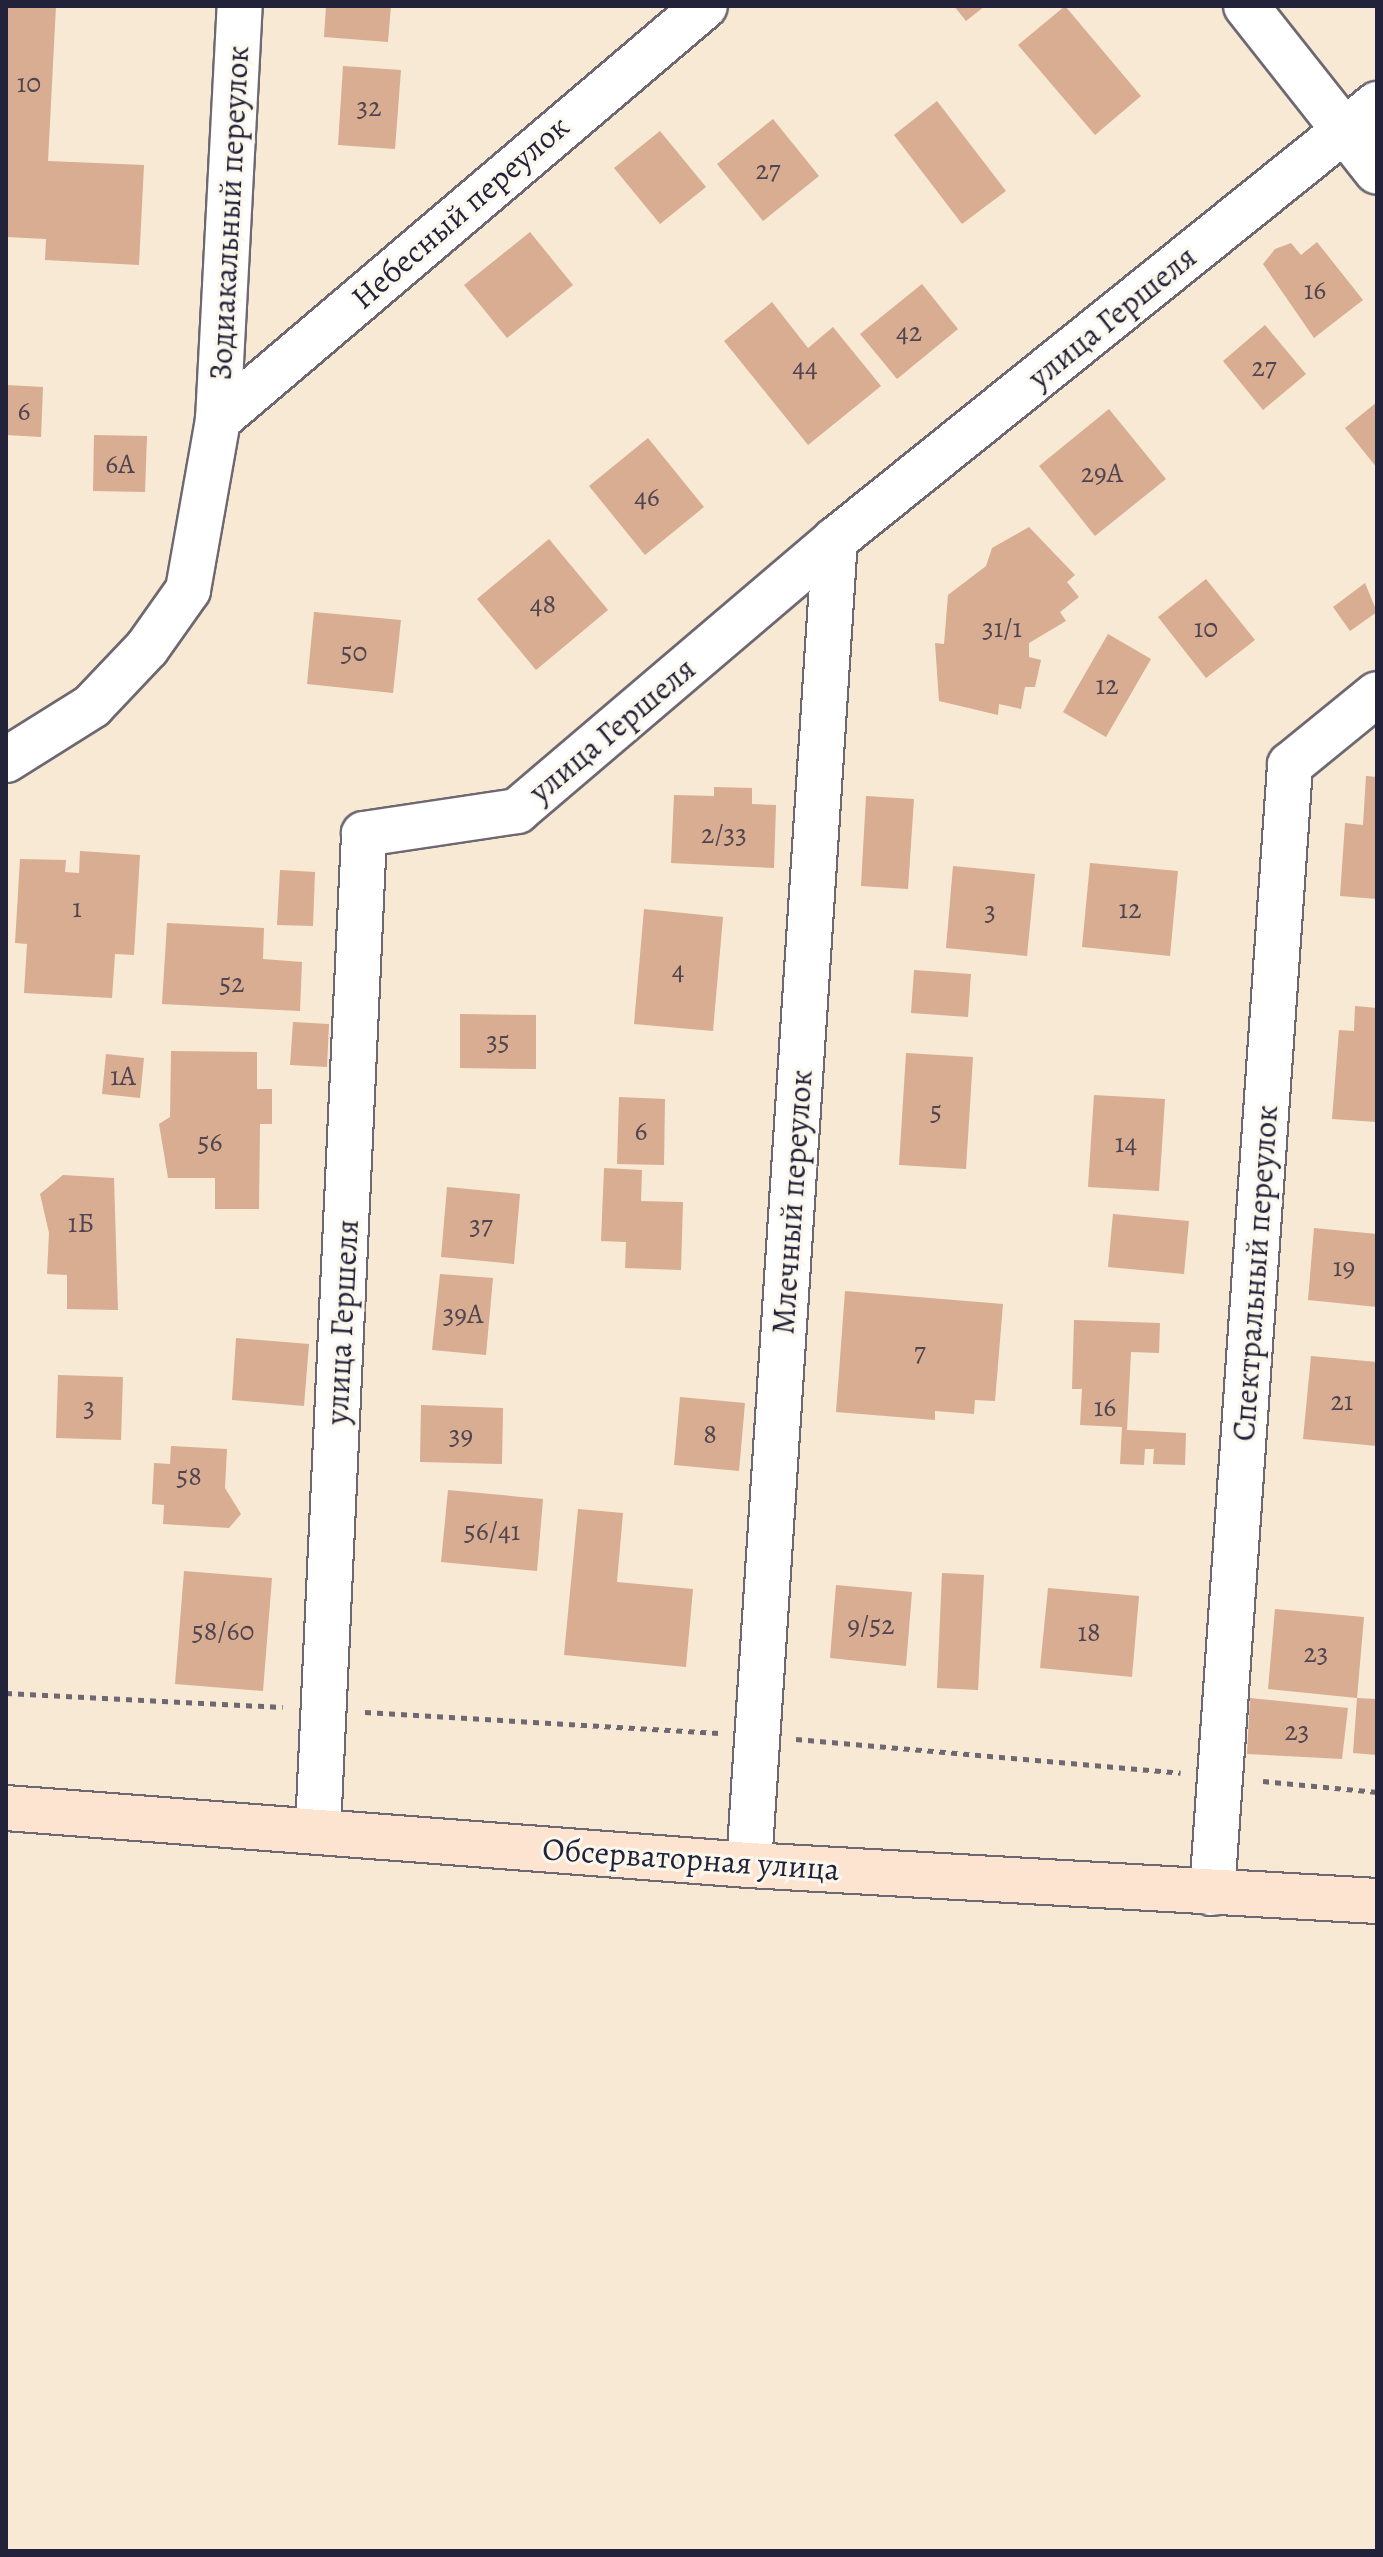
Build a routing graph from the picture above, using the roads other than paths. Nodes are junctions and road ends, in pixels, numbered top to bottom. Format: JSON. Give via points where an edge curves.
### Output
{"nodes":[{"id":1,"x":240,"y":6,"type":"edge"},
{"id":2,"x":705,"y":6,"type":"edge"},
{"id":3,"x":1246,"y":6,"type":"edge"},
{"id":4,"x":1360,"y":117,"type":"edge"},
{"id":5,"x":1377,"y":172,"type":"edge"},
{"id":6,"x":218,"y":420,"type":"junction"},
{"id":7,"x":835,"y":540,"type":"junction"},
{"id":8,"x":1377,"y":694,"type":"edge"},
{"id":9,"x":6,"y":760,"type":"edge"},
{"id":10,"x":6,"y":1808,"type":"edge"},
{"id":11,"x":318,"y":1829,"type":"junction"},
{"id":12,"x":749,"y":1865,"type":"junction"},
{"id":13,"x":1212,"y":1893,"type":"junction"},
{"id":14,"x":1377,"y":1901,"type":"edge"}],
"edges":[{"from":1,"to":6,"type":"street","name":"Зодиакальный переулок"},
{"from":2,"to":6,"type":"street","name":"Небесный переулок"},
{"from":3,"to":4,"type":"street"},
{"from":4,"to":5,"type":"street"},
{"from":4,"to":7,"type":"street","name":"улица Гершеля"},
{"from":6,"to":9,"type":"street","name":"Зодиакальный переулок","via":[[188,590],[147,648],[92,706]]},
{"from":7,"to":11,"type":"street","name":"улица Гершеля","via":[[517,811],[364,834]]},
{"from":7,"to":12,"type":"street","name":"Млечный переулок"},
{"from":8,"to":13,"type":"street","name":"Спектральный переулок","via":[[1290,765]]},
{"from":10,"to":11,"type":"main road","name":"Обсерваторная улица"},
{"from":11,"to":12,"type":"main road","name":"Обсерваторная улица"},
{"from":12,"to":13,"type":"main road","name":"Обсерваторная улица"},
{"from":13,"to":14,"type":"main road","name":"Обсерваторная улица"}]}
